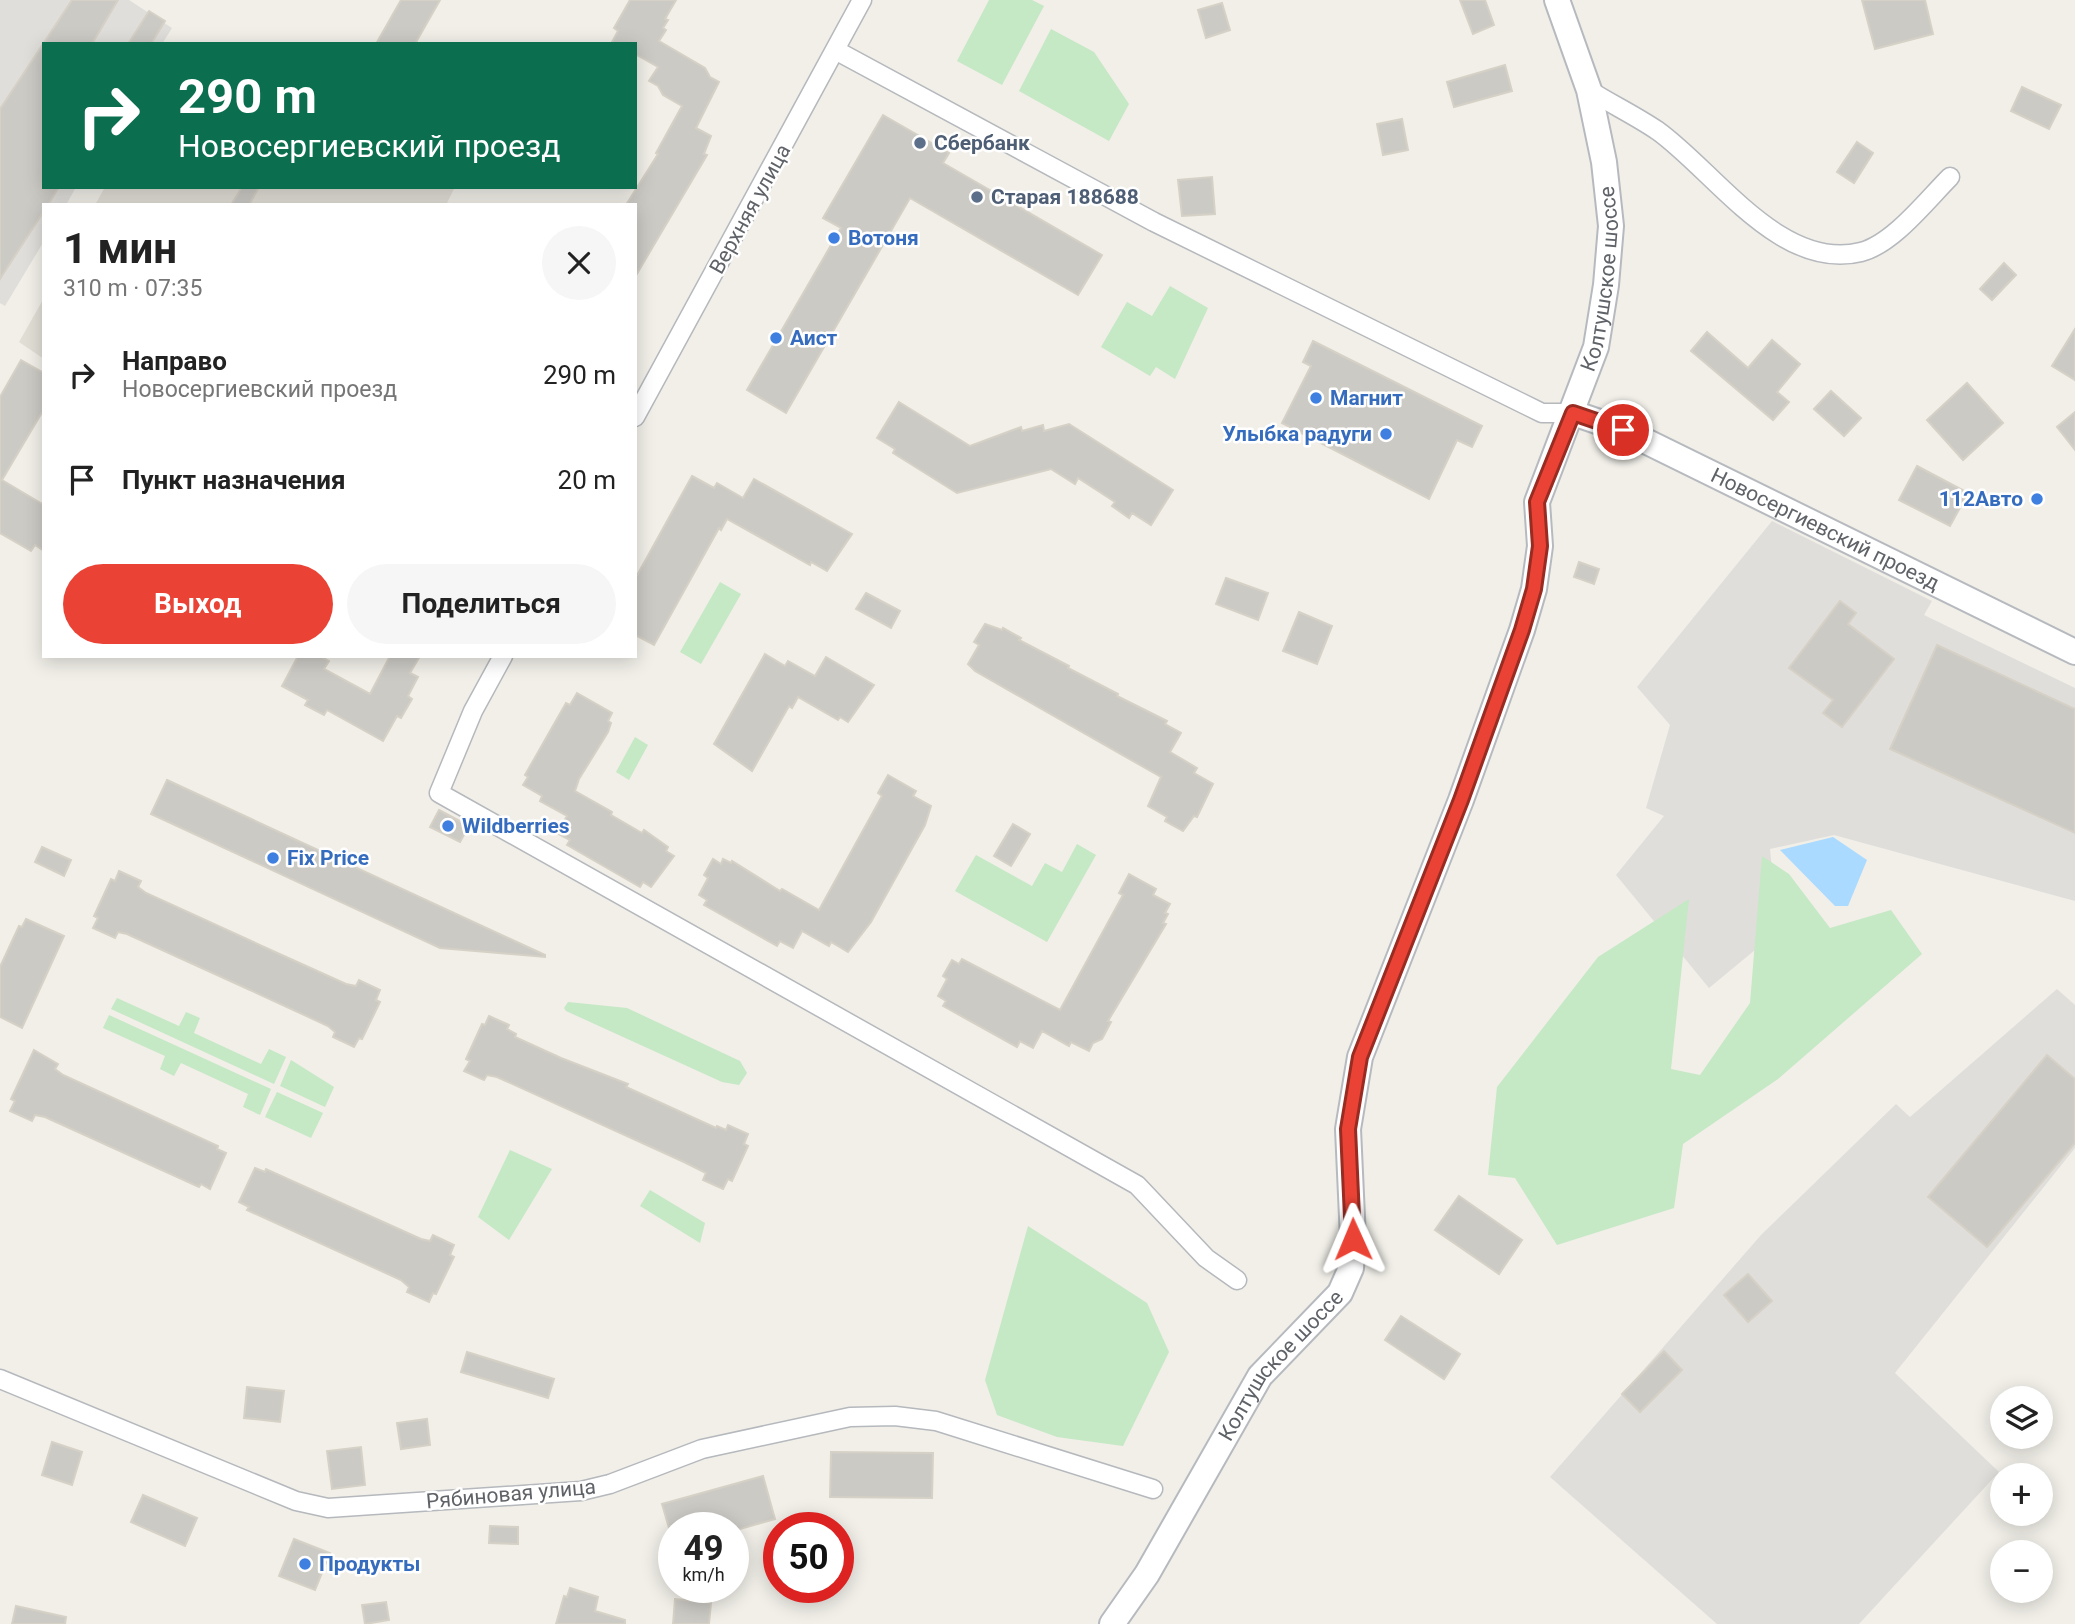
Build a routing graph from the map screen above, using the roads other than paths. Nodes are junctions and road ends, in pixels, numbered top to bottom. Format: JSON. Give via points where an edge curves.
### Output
{"nodes":[{"id":1,"x":862,"y":0,"type":"edge"},
{"id":2,"x":1557,"y":0,"type":"edge"},
{"id":3,"x":837,"y":51,"type":"junction"},
{"id":4,"x":1589,"y":90,"type":"junction"},
{"id":5,"x":1950,"y":177,"type":"dead end"},
{"id":6,"x":637,"y":412,"type":"edge"},
{"id":7,"x":1573,"y":413,"type":"junction"},
{"id":8,"x":2075,"y":652,"type":"edge"},
{"id":9,"x":502,"y":658,"type":"edge"},
{"id":10,"x":1237,"y":1280,"type":"dead end"},
{"id":11,"x":0,"y":1379,"type":"edge"},
{"id":12,"x":1153,"y":1489,"type":"dead end"},
{"id":13,"x":1112,"y":1624,"type":"edge"}],
"edges":[{"from":1,"to":3,"type":"street","name":"Верхняя улица"},
{"from":2,"to":4,"type":"main road","name":"Колтушское шоссе"},
{"from":3,"to":6,"type":"street","name":"Верхняя улица"},
{"from":3,"to":7,"type":"street","via":[[1154,222],[1542,413]]},
{"from":4,"to":5,"type":"street","via":[[1658,131],[1773,233],[1814,252],[1861,252],[1872,246],[1893,234]]},
{"from":4,"to":7,"type":"main road","name":"Колтушское шоссе","via":[[1611,226],[1597,347]]},
{"from":7,"to":8,"type":"main road","name":"Новосергиевский проезд","via":[[1623,430]]},
{"from":7,"to":13,"type":"main road","name":"Колтушское шоссе","via":[[1537,502],[1540,546],[1522,630],[1360,1057],[1348,1129],[1350,1268],[1340,1293],[1260,1376],[1161,1550]]},
{"from":9,"to":10,"type":"street","via":[[473,711],[439,793],[1127,1178],[1206,1258]]},
{"from":11,"to":12,"type":"street","name":"Рябиновая улица","via":[[296,1500],[328,1508],[581,1491],[702,1449],[850,1417],[936,1421]]}]}
